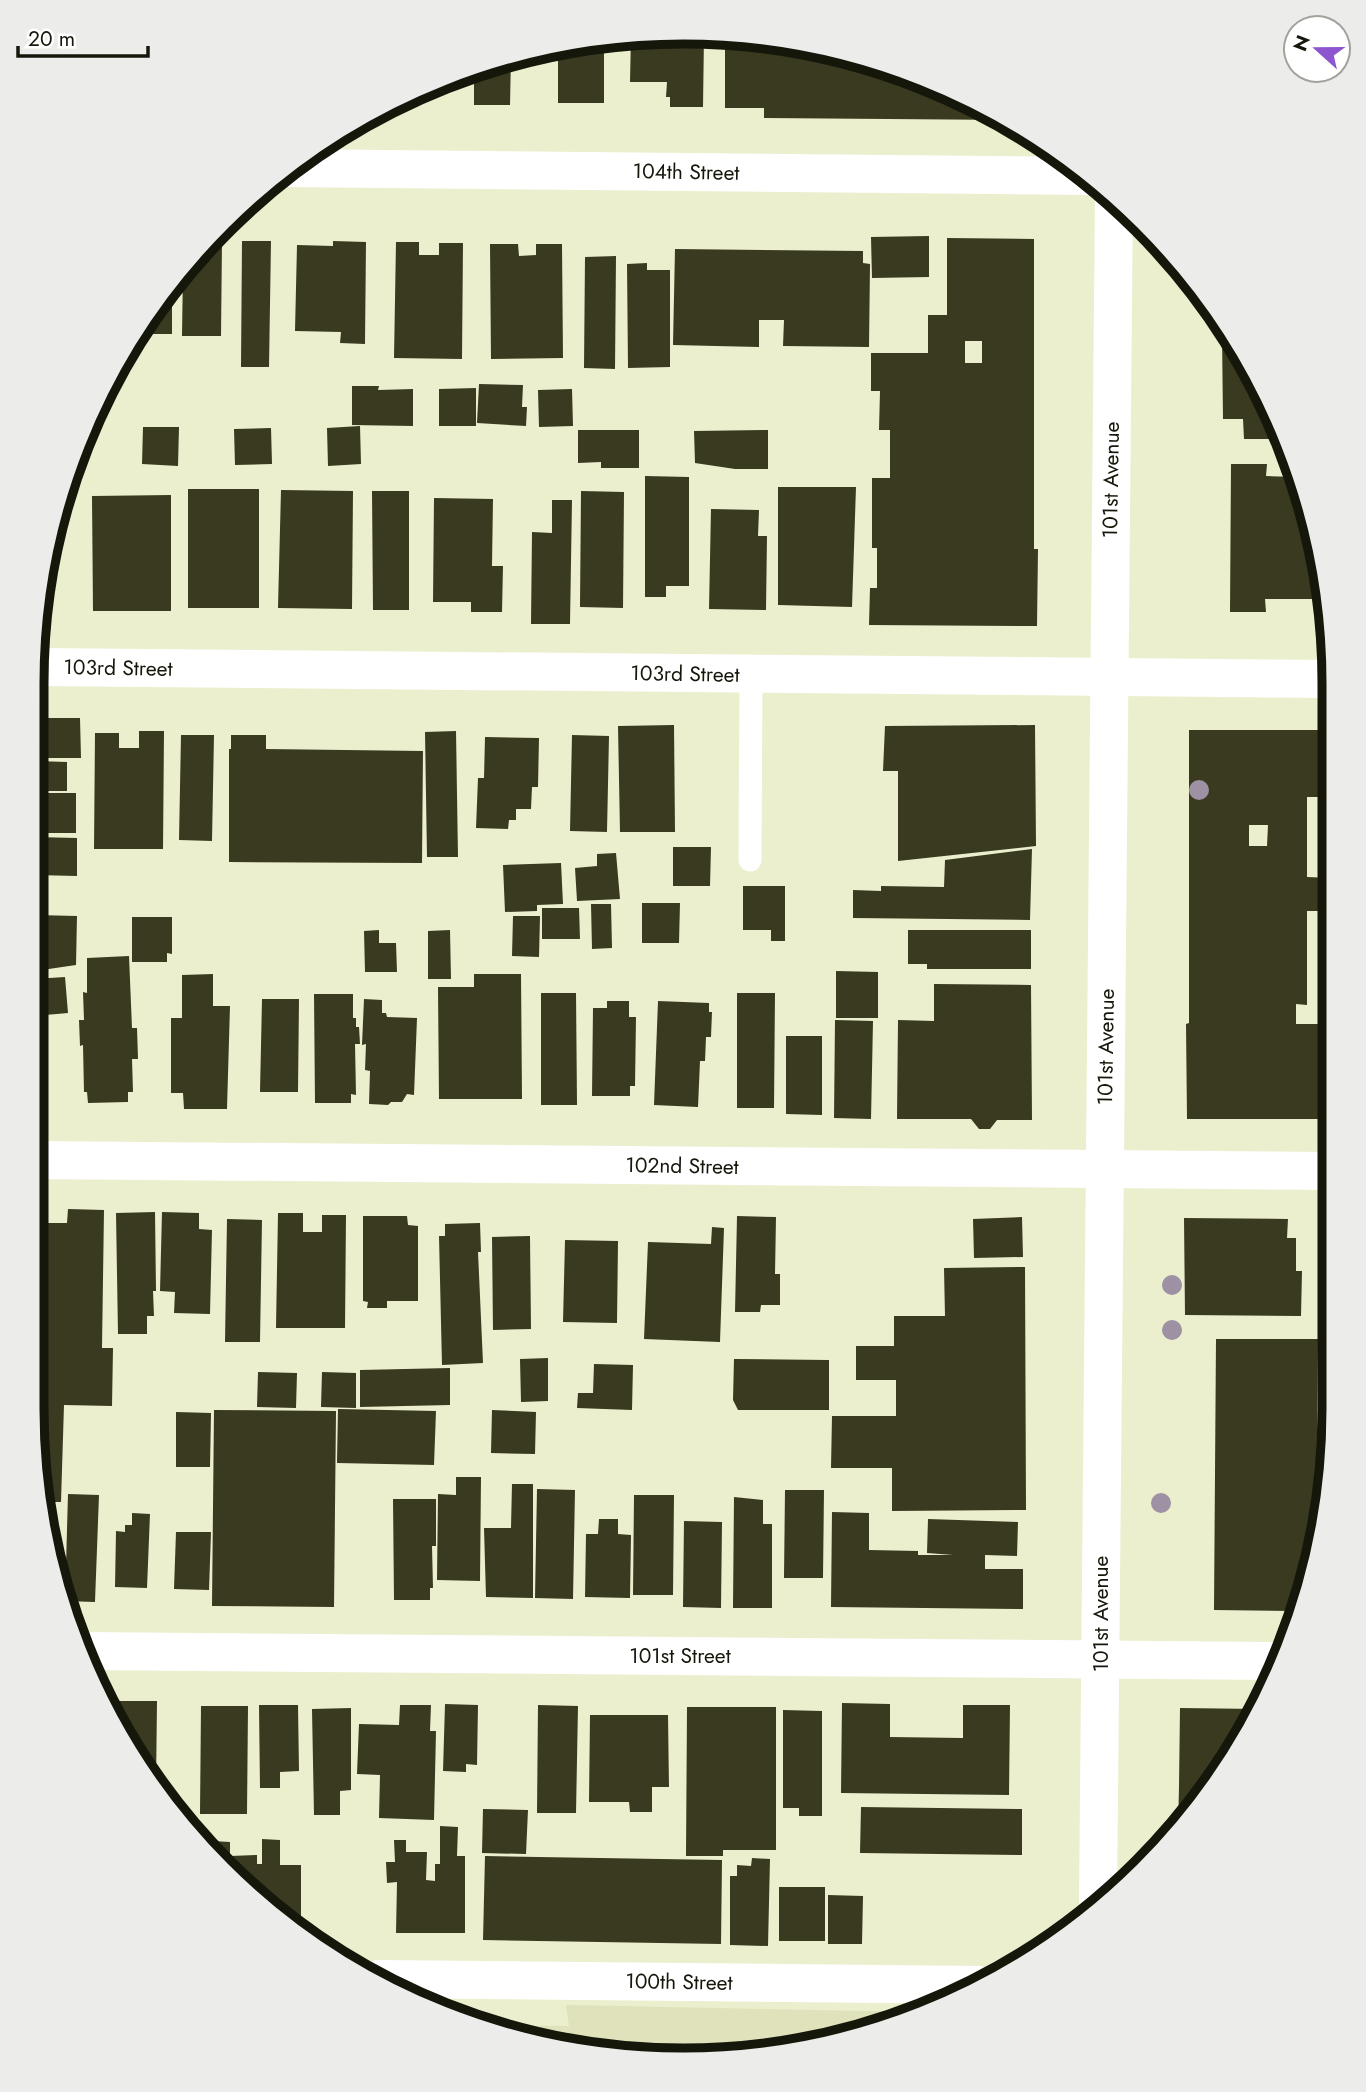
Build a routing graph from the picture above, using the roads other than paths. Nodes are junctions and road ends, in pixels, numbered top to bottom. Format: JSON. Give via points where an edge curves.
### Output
{"nodes":[{"id":1,"x":303,"y":169,"type":"edge"},
{"id":2,"x":1072,"y":176,"type":"edge"},
{"id":3,"x":1114,"y":211,"type":"edge"},
{"id":4,"x":44,"y":667,"type":"edge"},
{"id":5,"x":751,"y":674,"type":"junction"},
{"id":6,"x":1110,"y":677,"type":"junction"},
{"id":7,"x":1322,"y":679,"type":"edge"},
{"id":8,"x":750,"y":860,"type":"dead end"},
{"id":9,"x":44,"y":1160,"type":"edge"},
{"id":10,"x":1105,"y":1170,"type":"junction"},
{"id":11,"x":1322,"y":1171,"type":"edge"},
{"id":12,"x":91,"y":1651,"type":"edge"},
{"id":13,"x":1100,"y":1659,"type":"junction"},
{"id":14,"x":1271,"y":1661,"type":"edge"},
{"id":15,"x":1098,"y":1895,"type":"edge"},
{"id":16,"x":394,"y":1979,"type":"edge"},
{"id":17,"x":960,"y":1985,"type":"edge"}],
"edges":[{"from":1,"to":2,"type":"street","name":"104th Street"},
{"from":3,"to":6,"type":"street","name":"101st Avenue"},
{"from":4,"to":5,"type":"street","name":"103rd Street"},
{"from":5,"to":6,"type":"street","name":"103rd Street"},
{"from":5,"to":8,"type":"lane"},
{"from":6,"to":7,"type":"street","name":"103rd Street"},
{"from":6,"to":10,"type":"street","name":"101st Avenue"},
{"from":9,"to":10,"type":"street","name":"102nd Street"},
{"from":10,"to":11,"type":"street","name":"102nd Street"},
{"from":10,"to":13,"type":"street","name":"101st Avenue"},
{"from":12,"to":13,"type":"street","name":"101st Street"},
{"from":13,"to":14,"type":"street","name":"101st Street"},
{"from":13,"to":15,"type":"street","name":"101st Avenue"},
{"from":16,"to":17,"type":"street","name":"100th Street"}]}
